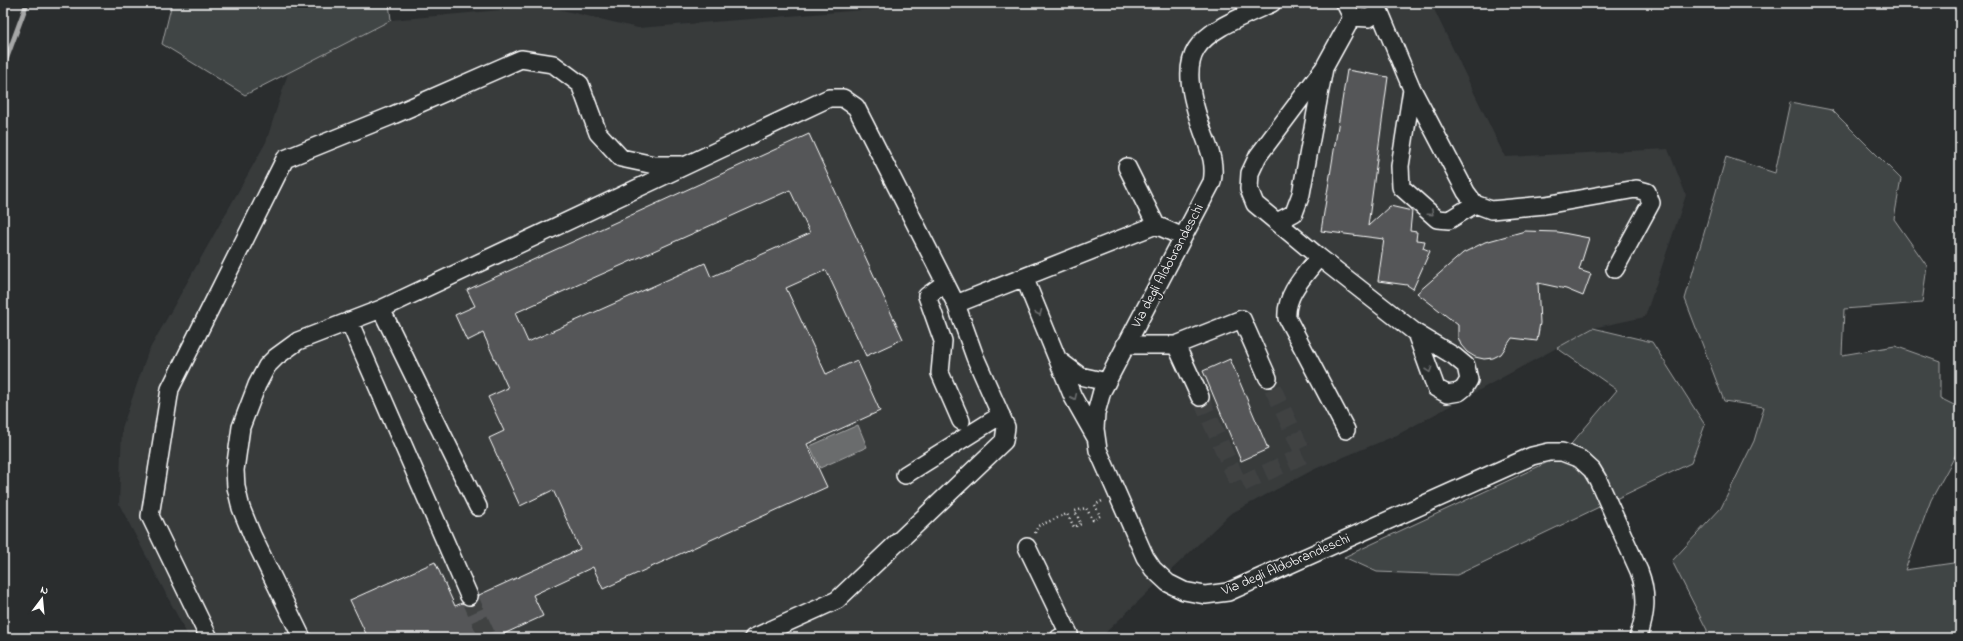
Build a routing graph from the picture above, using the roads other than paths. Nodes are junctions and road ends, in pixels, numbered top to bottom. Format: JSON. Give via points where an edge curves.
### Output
{"nodes":[{"id":1,"x":1272,"y":3,"type":"edge"},
{"id":2,"x":1378,"y":7,"type":"edge"},
{"id":3,"x":1349,"y":10,"type":"edge"},
{"id":4,"x":1324,"y":68,"type":"junction"},
{"id":5,"x":1412,"y":88,"type":"junction"},
{"id":6,"x":685,"y":165,"type":"junction"},
{"id":7,"x":1127,"y":167,"type":"dead end"},
{"id":8,"x":1476,"y":204,"type":"junction"},
{"id":9,"x":1276,"y":222,"type":"junction"},
{"id":10,"x":1156,"y":225,"type":"junction"},
{"id":11,"x":1183,"y":237,"type":"junction"},
{"id":12,"x":1319,"y":257,"type":"junction"},
{"id":13,"x":1615,"y":269,"type":"dead end"},
{"id":14,"x":1024,"y":277,"type":"junction"},
{"id":15,"x":945,"y":283,"type":"junction"},
{"id":16,"x":956,"y":304,"type":"junction"},
{"id":17,"x":380,"y":309,"type":"junction"},
{"id":18,"x":349,"y":321,"type":"junction"},
{"id":19,"x":1416,"y":333,"type":"dead end"},
{"id":20,"x":1125,"y":345,"type":"junction"},
{"id":21,"x":1176,"y":345,"type":"junction"},
{"id":22,"x":1060,"y":361,"type":"junction"},
{"id":23,"x":1268,"y":378,"type":"tunnel mouth"},
{"id":24,"x":1107,"y":382,"type":"junction"},
{"id":25,"x":1200,"y":397,"type":"tunnel mouth"},
{"id":26,"x":1001,"y":415,"type":"junction"},
{"id":27,"x":961,"y":421,"type":"dead end"},
{"id":28,"x":1346,"y":430,"type":"dead end"},
{"id":29,"x":1095,"y":436,"type":"junction"},
{"id":30,"x":905,"y":476,"type":"dead end"},
{"id":31,"x":478,"y":507,"type":"dead end"},
{"id":32,"x":1027,"y":548,"type":"dead end"},
{"id":33,"x":469,"y":596,"type":"tunnel mouth"},
{"id":34,"x":209,"y":638,"type":"edge"},
{"id":35,"x":302,"y":638,"type":"edge"},
{"id":36,"x":753,"y":638,"type":"edge"},
{"id":37,"x":1059,"y":638,"type":"edge"},
{"id":38,"x":1638,"y":638,"type":"edge"}],
"edges":[{"from":1,"to":11,"type":"street","name":"Via degli Aldobrandeschi","via":[[1210,33],[1198,46],[1191,60],[1191,93],[1212,155],[1214,172]]},
{"from":2,"to":3,"type":"street","via":[[1369,18]]},
{"from":2,"to":5,"type":"street"},
{"from":3,"to":4,"type":"street"},
{"from":4,"to":9,"type":"street","via":[[1301,194],[1294,213]]},
{"from":4,"to":9,"type":"street","via":[[1258,156],[1250,173],[1249,189],[1255,204]]},
{"from":5,"to":8,"type":"street","via":[[1466,192]]},
{"from":5,"to":8,"type":"street","one_way":true,"via":[[1400,166],[1401,187],[1437,219],[1448,220]]},
{"from":6,"to":15,"type":"street","via":[[829,98],[843,98],[856,107]]},
{"from":6,"to":17,"type":"street"},
{"from":6,"to":34,"type":"street","via":[[654,165],[621,158],[598,133],[580,84],[553,64],[521,59],[285,159],[170,389],[150,516]]},
{"from":7,"to":10,"type":"street"},
{"from":8,"to":13,"type":"street","via":[[1491,210],[1545,205],[1636,189],[1644,190],[1649,195],[1651,203]]},
{"from":9,"to":12,"type":"street"},
{"from":10,"to":11,"type":"street"},
{"from":10,"to":14,"type":"street"},
{"from":11,"to":20,"type":"street","name":"Via degli Aldobrandeschi"},
{"from":12,"to":19,"type":"street"},
{"from":12,"to":28,"type":"street","via":[[1297,286],[1286,309],[1287,318]]},
{"from":14,"to":16,"type":"street"},
{"from":14,"to":22,"type":"street","one_way":true},
{"from":15,"to":16,"type":"street"},
{"from":15,"to":27,"type":"street","via":[[927,296],[942,341],[940,373]]},
{"from":16,"to":26,"type":"street","via":[[975,357]]},
{"from":17,"to":18,"type":"street"},
{"from":17,"to":31,"type":"street"},
{"from":18,"to":33,"type":"street"},
{"from":18,"to":35,"type":"street","via":[[298,341],[267,366],[247,409],[237,447],[235,476],[241,508]]},
{"from":20,"to":21,"type":"street"},
{"from":20,"to":24,"type":"street","name":"Via degli Aldobrandeschi"},
{"from":21,"to":23,"type":"street","via":[[1242,319]]},
{"from":21,"to":25,"type":"street"},
{"from":22,"to":24,"type":"street","via":[[1080,376]]},
{"from":22,"to":29,"type":"street","one_way":true,"via":[[1073,397]]},
{"from":24,"to":29,"type":"street","name":"Via degli Aldobrandeschi","via":[[1099,399]]},
{"from":26,"to":30,"type":"street"},
{"from":26,"to":36,"type":"street","via":[[1006,427],[1004,441],[837,600]]},
{"from":29,"to":38,"type":"street","name":"Via degli Aldobrandeschi","via":[[1098,450],[1145,557],[1156,573],[1168,583],[1198,594],[1228,592],[1532,456],[1562,452],[1580,459],[1596,476],[1639,571],[1645,604]]},
{"from":32,"to":37,"type":"street","via":[[1069,634]]}]}
